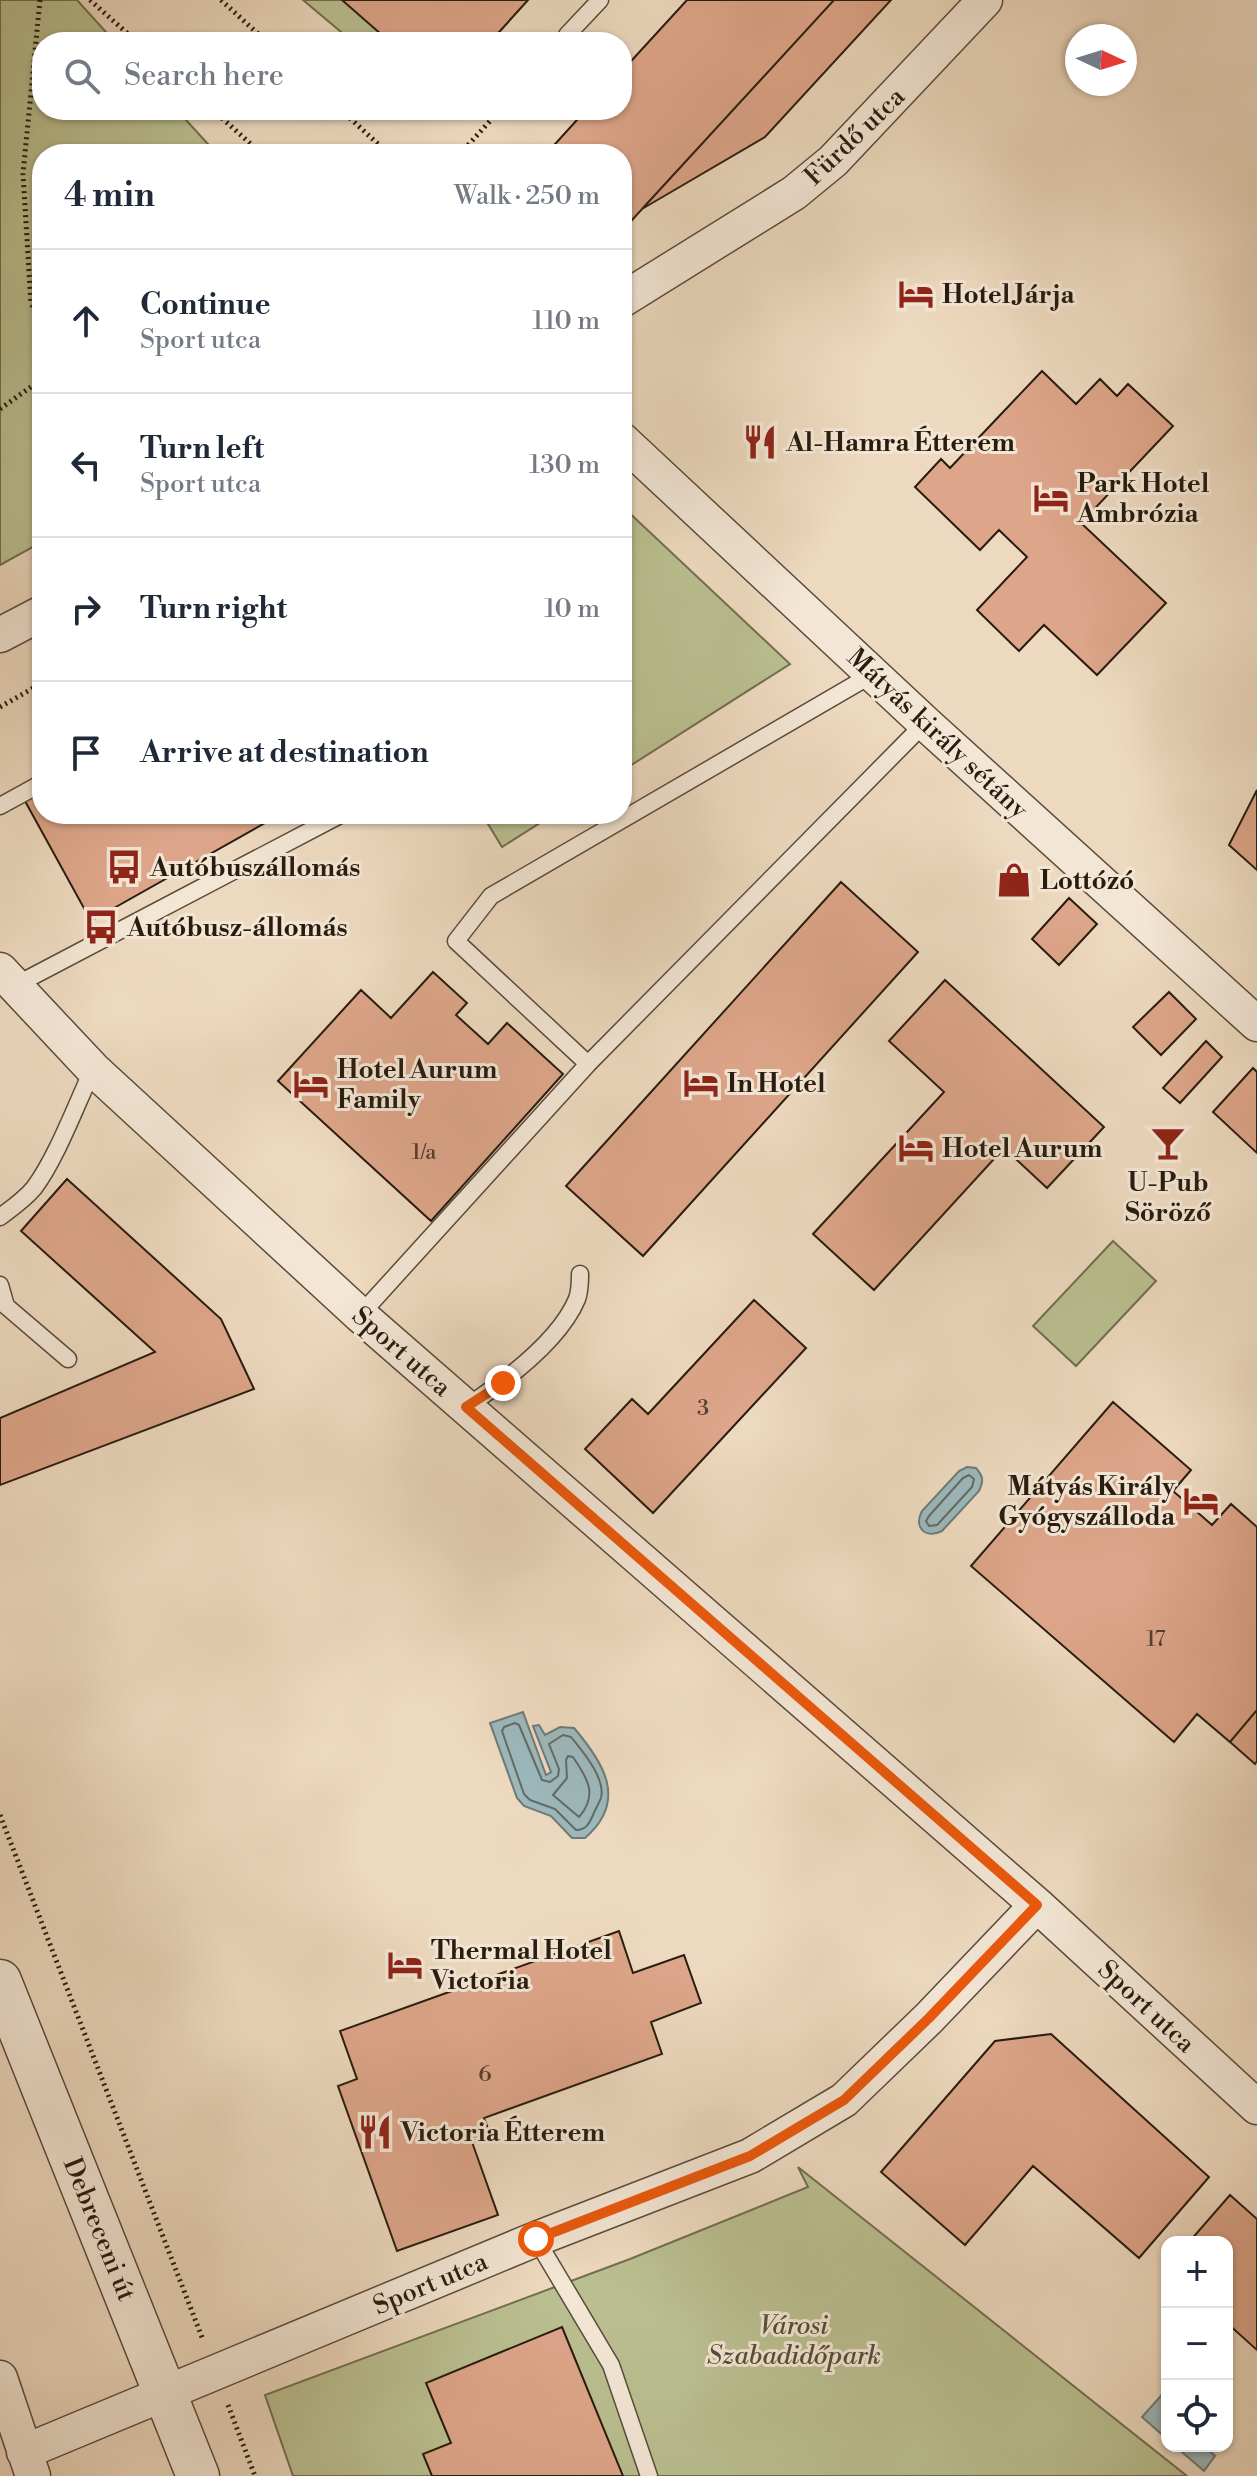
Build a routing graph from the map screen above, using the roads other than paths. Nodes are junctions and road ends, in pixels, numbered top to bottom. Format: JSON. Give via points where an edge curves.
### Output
{"nodes":[{"id":1,"x":600,"y":0,"type":"edge"},
{"id":2,"x":985,"y":0,"type":"edge"},
{"id":3,"x":570,"y":32,"type":"edge"},
{"id":4,"x":632,"y":294,"type":"edge"},
{"id":5,"x":632,"y":449,"type":"edge"},
{"id":6,"x":32,"y":618,"type":"edge"},
{"id":7,"x":0,"y":635,"type":"edge"},
{"id":8,"x":874,"y":673,"type":"junction"},
{"id":9,"x":925,"y":723,"type":"junction"},
{"id":10,"x":32,"y":788,"type":"edge"},
{"id":11,"x":0,"y":806,"type":"edge"},
{"id":12,"x":632,"y":814,"type":"edge"},
{"id":13,"x":322,"y":824,"type":"edge"},
{"id":14,"x":615,"y":824,"type":"edge"},
{"id":15,"x":7,"y":978,"type":"edge"},
{"id":16,"x":1257,"y":1024,"type":"edge"},
{"id":17,"x":588,"y":1064,"type":"junction"},
{"id":18,"x":93,"y":1069,"type":"junction"},
{"id":19,"x":0,"y":1217,"type":"edge"},
{"id":20,"x":580,"y":1274,"type":"dead end"},
{"id":21,"x":0,"y":1285,"type":"edge"},
{"id":22,"x":360,"y":1315,"type":"junction"},
{"id":23,"x":68,"y":1359,"type":"dead end"},
{"id":24,"x":466,"y":1407,"type":"junction"},
{"id":25,"x":1037,"y":1905,"type":"junction"},
{"id":26,"x":0,"y":1981,"type":"edge"},
{"id":27,"x":1257,"y":2107,"type":"edge"},
{"id":28,"x":536,"y":2239,"type":"junction"},
{"id":29,"x":0,"y":2378,"type":"edge"},
{"id":30,"x":166,"y":2393,"type":"junction"},
{"id":31,"x":29,"y":2464,"type":"edge"},
{"id":32,"x":198,"y":2476,"type":"edge"},
{"id":33,"x":649,"y":2476,"type":"edge"}],
"edges":[{"from":1,"to":3,"type":"lane"},
{"from":2,"to":4,"type":"street","name":"Fürdő utca","via":[[833,161],[794,193]]},
{"from":5,"to":8,"type":"street","name":"Mátyás király sétány"},
{"from":6,"to":7,"type":"street"},
{"from":8,"to":9,"type":"street","name":"Mátyás király sétány"},
{"from":8,"to":12,"type":"lane"},
{"from":9,"to":16,"type":"street","name":"Mátyás király sétány"},
{"from":9,"to":17,"type":"lane"},
{"from":10,"to":11,"type":"lane"},
{"from":13,"to":15,"type":"lane"},
{"from":14,"to":17,"type":"lane","via":[[491,896],[456,941]]},
{"from":15,"to":18,"type":"street","name":"Sport utca"},
{"from":17,"to":22,"type":"lane"},
{"from":18,"to":19,"type":"lane","via":[[45,1171],[19,1204]]},
{"from":18,"to":22,"type":"street","name":"Sport utca"},
{"from":20,"to":24,"type":"lane","via":[[578,1296],[567,1319],[503,1383]]},
{"from":21,"to":23,"type":"lane","via":[[6,1306]]},
{"from":22,"to":24,"type":"street","name":"Sport utca"},
{"from":24,"to":25,"type":"street","name":"Sport utca"},
{"from":25,"to":27,"type":"street","name":"Sport utca"},
{"from":25,"to":28,"type":"street","name":"Sport utca","via":[[844,2100],[750,2156]]},
{"from":26,"to":30,"type":"street","name":"Debreceni út"},
{"from":28,"to":30,"type":"street","name":"Sport utca"},
{"from":28,"to":33,"type":"lane","via":[[611,2365]]},
{"from":29,"to":31,"type":"street"},
{"from":30,"to":31,"type":"street","name":"Sport utca"},
{"from":30,"to":32,"type":"street","name":"Debreceni út"}]}
